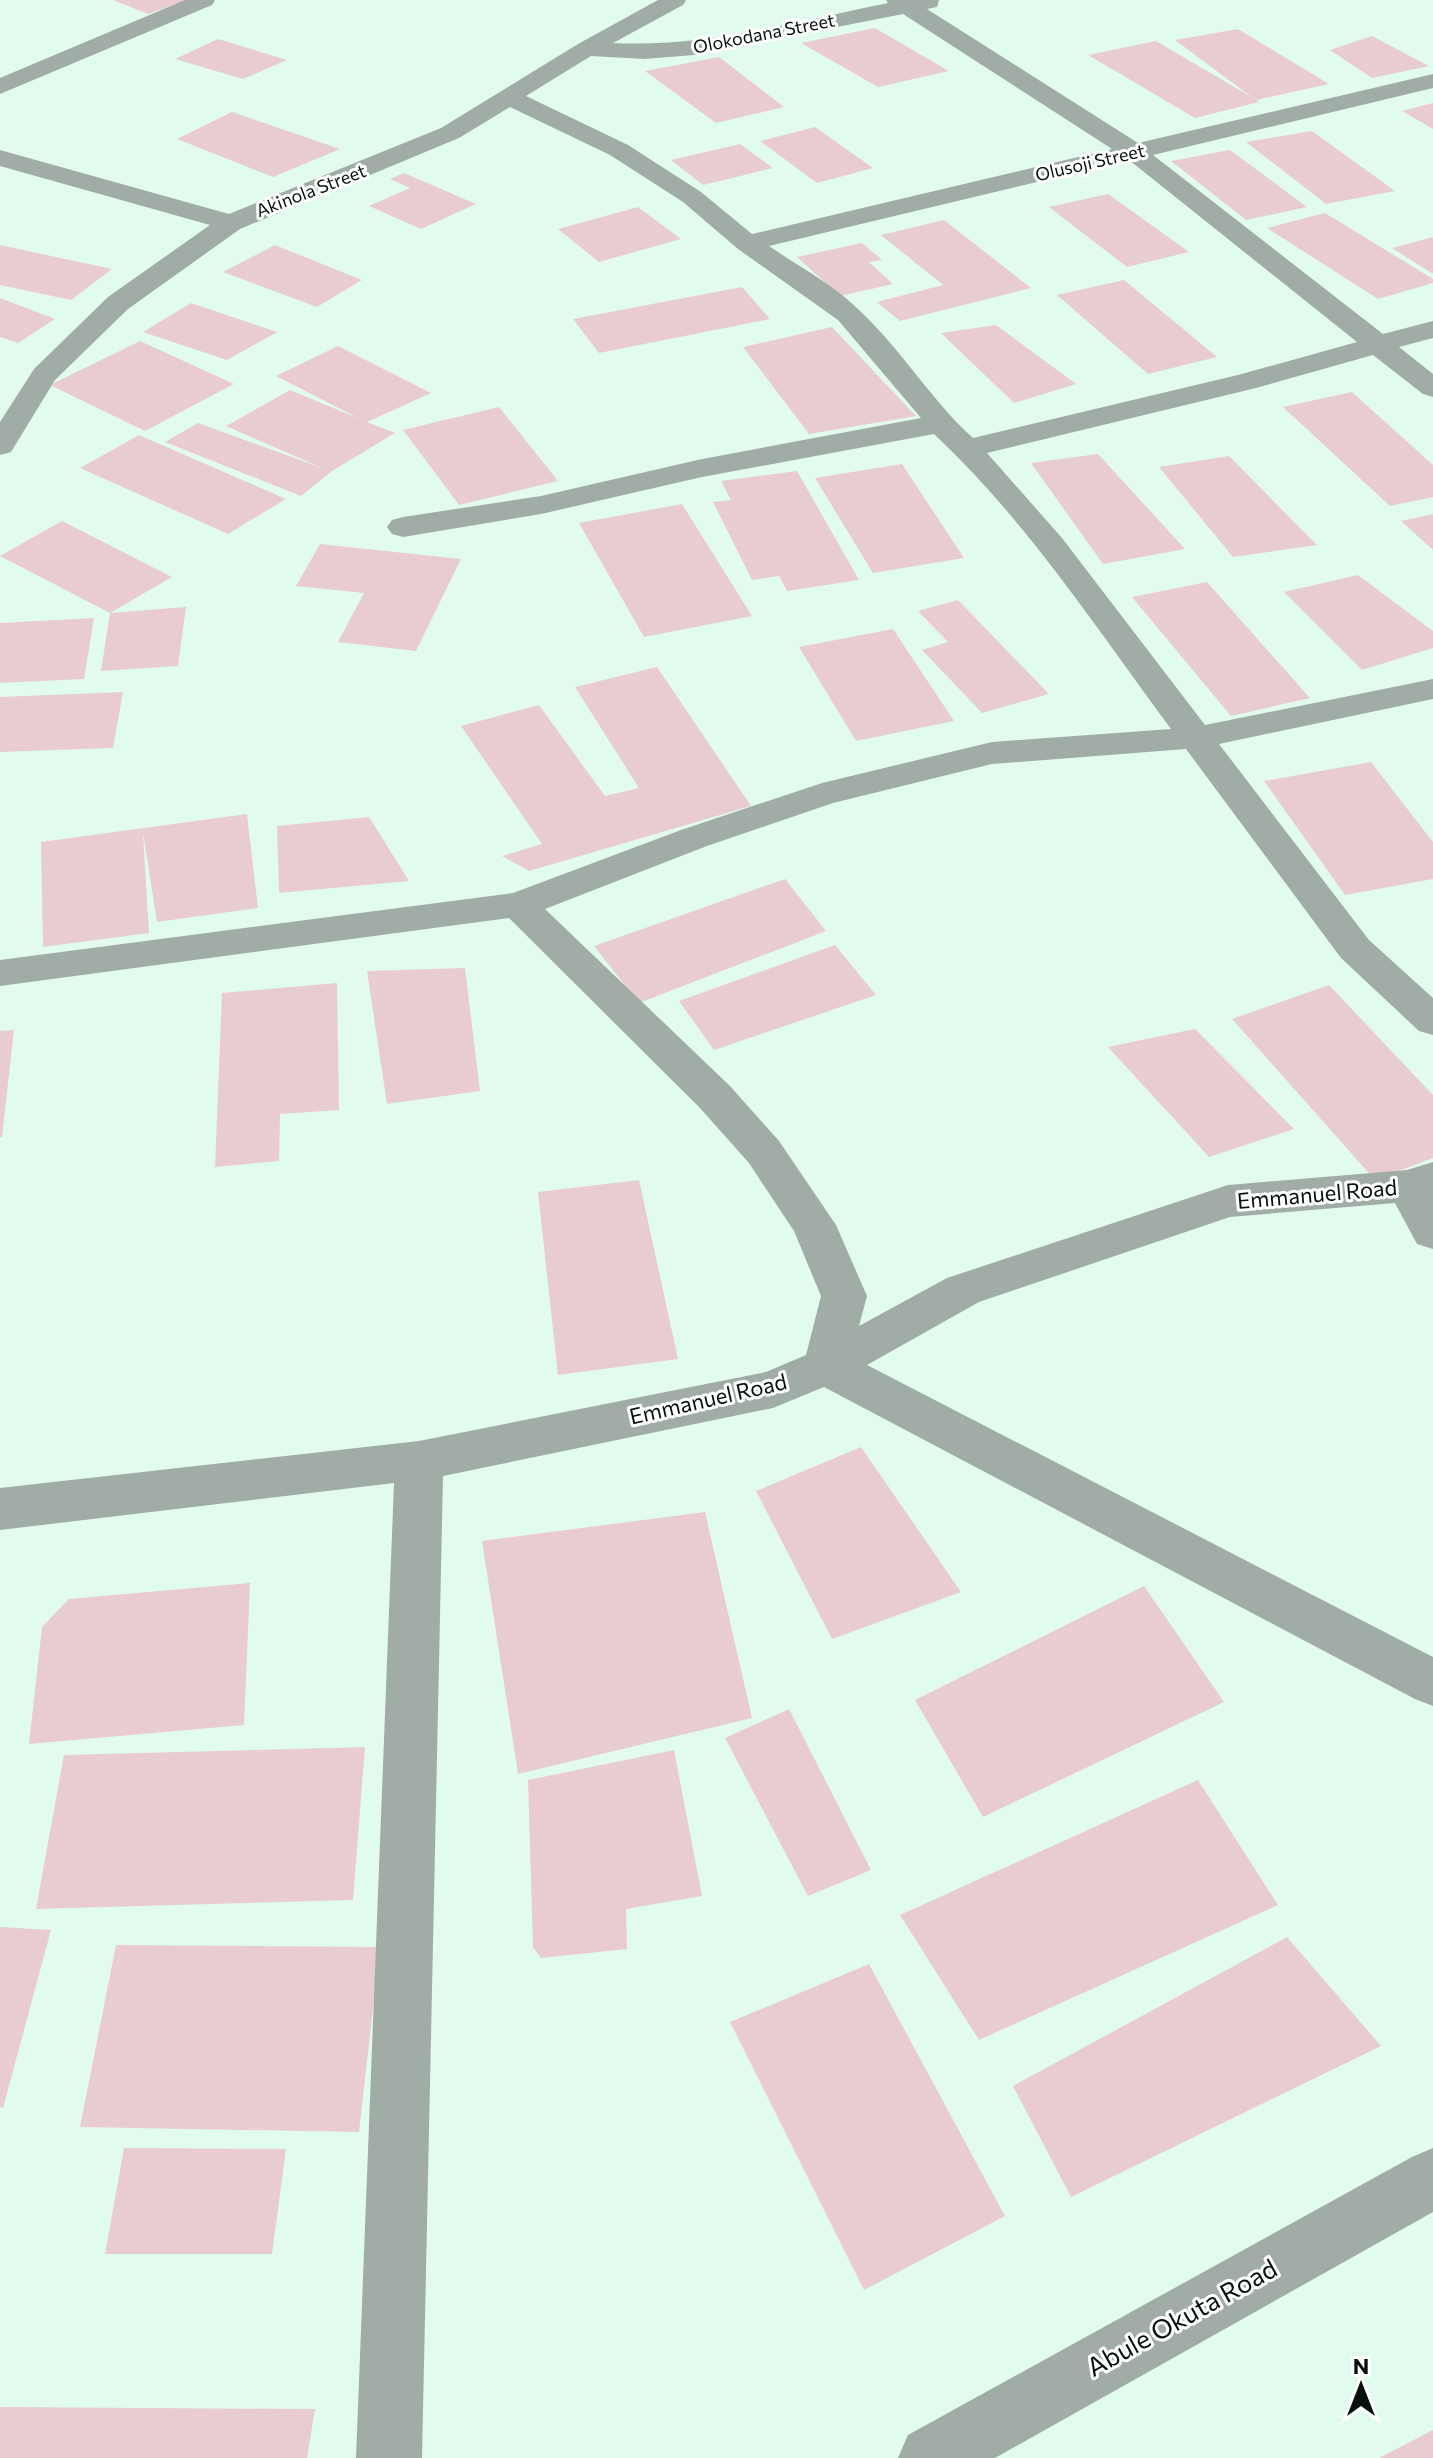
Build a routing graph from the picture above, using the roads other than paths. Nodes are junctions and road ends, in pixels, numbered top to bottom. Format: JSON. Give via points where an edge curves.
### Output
{"nodes":[{"id":1,"x":204,"y":0,"type":"edge"},
{"id":2,"x":675,"y":0,"type":"edge"},
{"id":3,"x":940,"y":0,"type":"edge"},
{"id":4,"x":902,"y":3,"type":"edge"},
{"id":5,"x":586,"y":49,"type":"junction"},
{"id":6,"x":1433,"y":81,"type":"edge"},
{"id":7,"x":0,"y":87,"type":"edge"},
{"id":8,"x":509,"y":97,"type":"junction"},
{"id":9,"x":1134,"y":152,"type":"junction"},
{"id":10,"x":0,"y":158,"type":"edge"},
{"id":11,"x":231,"y":223,"type":"junction"},
{"id":12,"x":747,"y":243,"type":"junction"},
{"id":13,"x":1433,"y":329,"type":"edge"},
{"id":14,"x":1381,"y":344,"type":"junction"},
{"id":15,"x":1433,"y":388,"type":"edge"},
{"id":16,"x":940,"y":424,"type":"junction"},
{"id":17,"x":0,"y":446,"type":"edge"},
{"id":18,"x":967,"y":449,"type":"junction"},
{"id":19,"x":403,"y":527,"type":"dead end"},
{"id":20,"x":1433,"y":689,"type":"edge"},
{"id":21,"x":1196,"y":738,"type":"junction"},
{"id":22,"x":518,"y":905,"type":"junction"},
{"id":23,"x":0,"y":973,"type":"edge"},
{"id":24,"x":1433,"y":1021,"type":"edge"},
{"id":25,"x":1420,"y":1182,"type":"edge"},
{"id":26,"x":1433,"y":1232,"type":"edge"},
{"id":27,"x":826,"y":1366,"type":"junction"},
{"id":28,"x":419,"y":1461,"type":"junction"},
{"id":29,"x":0,"y":1509,"type":"edge"},
{"id":30,"x":1433,"y":1683,"type":"edge"},
{"id":31,"x":1433,"y":2178,"type":"edge"},
{"id":32,"x":389,"y":2458,"type":"edge"},
{"id":33,"x":931,"y":2458,"type":"edge"}],
"edges":[{"from":1,"to":7,"type":"street"},
{"from":2,"to":5,"type":"street","name":"Akinola Street"},
{"from":3,"to":4,"type":"street","name":"Olokodana Street"},
{"from":4,"to":5,"type":"street","name":"Olokodana Street","via":[[694,48]]},
{"from":4,"to":9,"type":"street"},
{"from":5,"to":8,"type":"street","name":"Akinola Street"},
{"from":6,"to":9,"type":"street","name":"Olusoji Street"},
{"from":8,"to":11,"type":"street","name":"Akinola Street","via":[[450,133]]},
{"from":8,"to":12,"type":"street","via":[[619,150],[692,197]]},
{"from":9,"to":12,"type":"street","name":"Olusoji Street"},
{"from":9,"to":14,"type":"street"},
{"from":10,"to":11,"type":"street"},
{"from":11,"to":17,"type":"street","name":"Akinola Street","via":[[118,303],[44,375]]},
{"from":12,"to":16,"type":"street","via":[[848,314]]},
{"from":13,"to":14,"type":"street"},
{"from":14,"to":15,"type":"street"},
{"from":14,"to":18,"type":"street"},
{"from":16,"to":18,"type":"street"},
{"from":16,"to":19,"type":"street","via":[[702,468],[541,505]]},
{"from":18,"to":21,"type":"street","via":[[1051,545]]},
{"from":20,"to":21,"type":"street"},
{"from":21,"to":22,"type":"street","via":[[992,753],[837,790]]},
{"from":21,"to":24,"type":"street","via":[[1355,949]]},
{"from":22,"to":23,"type":"street"},
{"from":22,"to":27,"type":"street","via":[[715,1097],[764,1152],[814,1225],[844,1296]]},
{"from":25,"to":26,"type":"street"},
{"from":25,"to":27,"type":"street","name":"Emmanuel Road","via":[[1228,1201],[963,1290]]},
{"from":27,"to":28,"type":"street","name":"Emmanuel Road","via":[[773,1389]]},
{"from":27,"to":30,"type":"street"},
{"from":28,"to":29,"type":"street","name":"Emmanuel Road"},
{"from":28,"to":32,"type":"street"},
{"from":31,"to":33,"type":"street","name":"Abule Okuta Road"}]}
